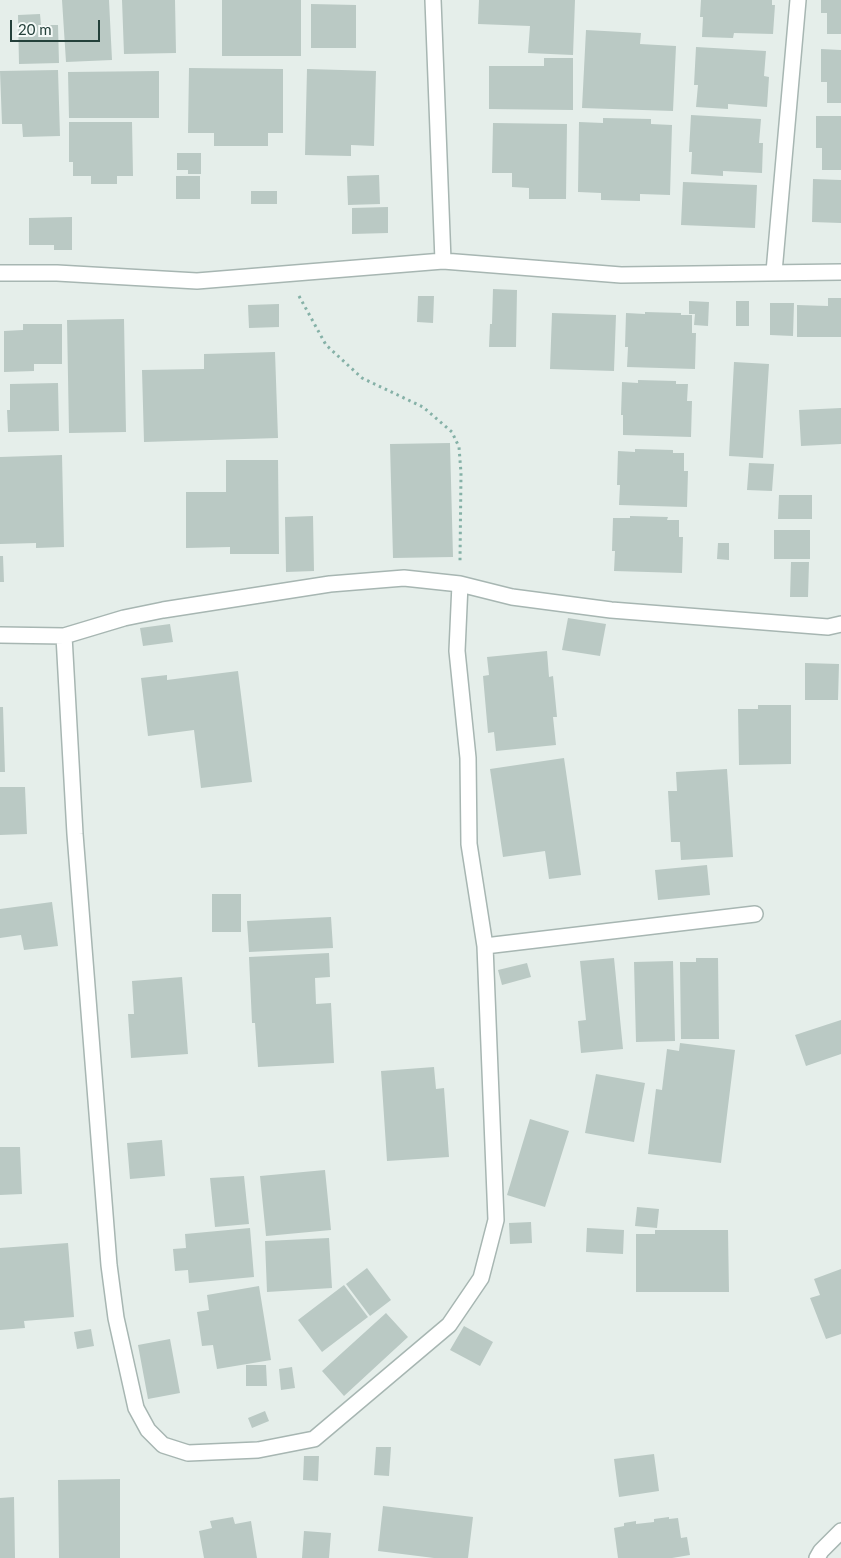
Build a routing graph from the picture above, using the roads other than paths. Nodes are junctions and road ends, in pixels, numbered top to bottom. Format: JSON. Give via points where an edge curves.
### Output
{"nodes":[{"id":1,"x":433,"y":0,"type":"edge"},
{"id":2,"x":798,"y":0,"type":"edge"},
{"id":3,"x":443,"y":260,"type":"junction"},
{"id":4,"x":774,"y":272,"type":"junction"},
{"id":5,"x":841,"y":272,"type":"edge"},
{"id":6,"x":0,"y":273,"type":"edge"},
{"id":7,"x":460,"y":584,"type":"junction"},
{"id":8,"x":841,"y":624,"type":"edge"},
{"id":9,"x":0,"y":635,"type":"edge"},
{"id":10,"x":64,"y":636,"type":"junction"},
{"id":11,"x":755,"y":914,"type":"dead end"},
{"id":12,"x":485,"y":946,"type":"junction"},
{"id":13,"x":841,"y":1531,"type":"edge"},
{"id":14,"x":817,"y":1558,"type":"edge"}],
"edges":[{"from":1,"to":3,"type":"street"},
{"from":2,"to":4,"type":"street"},
{"from":3,"to":4,"type":"street","via":[[621,275]]},
{"from":3,"to":6,"type":"street","via":[[197,281]]},
{"from":4,"to":5,"type":"street"},
{"from":7,"to":8,"type":"street","via":[[512,597],[611,610],[828,627]]},
{"from":7,"to":10,"type":"street","via":[[404,578],[330,584],[124,618]]},
{"from":7,"to":12,"type":"street","via":[[457,651],[468,758],[469,844]]},
{"from":9,"to":10,"type":"street"},
{"from":10,"to":12,"type":"street","via":[[75,834],[109,1265],[116,1318],[136,1408],[148,1430],[164,1444],[188,1452],[258,1450],[314,1439],[449,1325],[481,1278],[496,1220]]},
{"from":11,"to":12,"type":"street"},
{"from":13,"to":14,"type":"street"}]}
